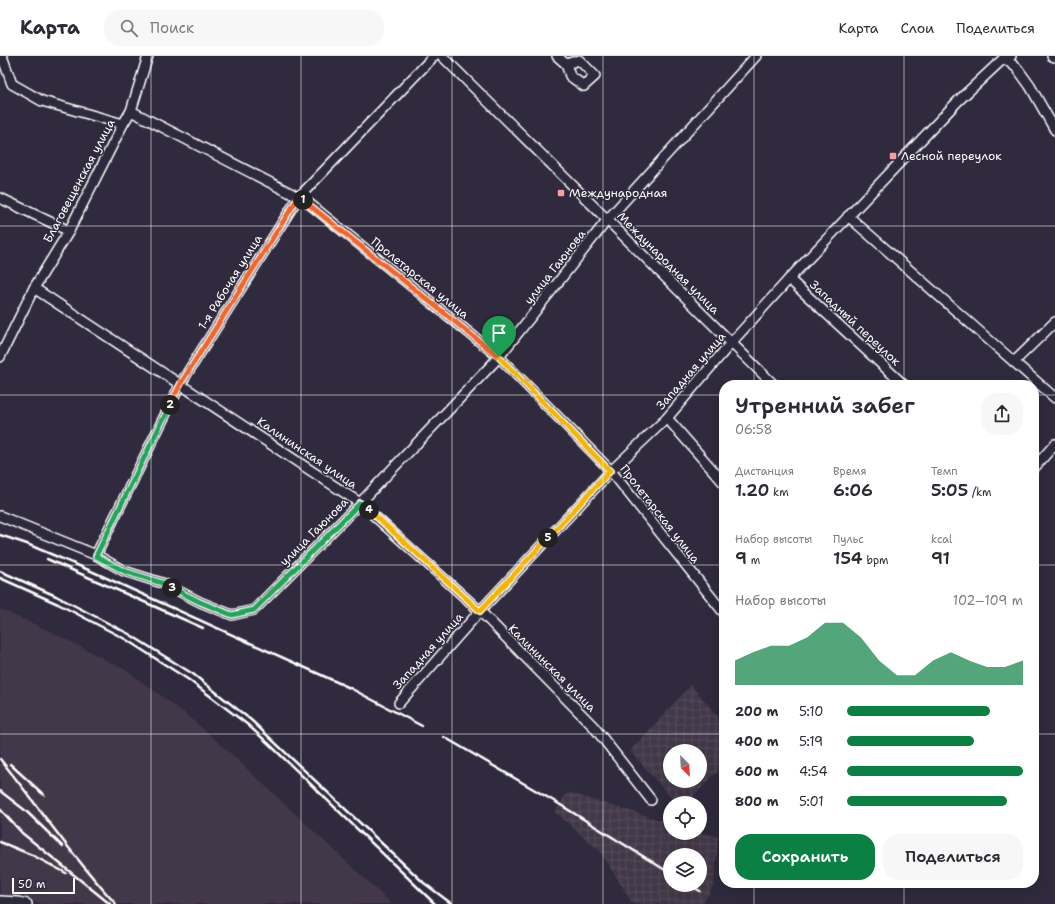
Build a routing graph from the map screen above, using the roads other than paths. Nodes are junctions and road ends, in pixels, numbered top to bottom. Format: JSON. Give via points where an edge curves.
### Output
{"nodes":[{"id":1,"x":2,"y":56,"type":"edge"},
{"id":2,"x":148,"y":56,"type":"edge"},
{"id":3,"x":434,"y":56,"type":"edge"},
{"id":4,"x":442,"y":56,"type":"edge"},
{"id":5,"x":557,"y":56,"type":"edge"},
{"id":6,"x":756,"y":56,"type":"edge"},
{"id":7,"x":1008,"y":57,"type":"edge"},
{"id":8,"x":566,"y":64,"type":"dead end"},
{"id":9,"x":131,"y":111,"type":"junction"},
{"id":10,"x":123,"y":124,"type":"junction"},
{"id":11,"x":1055,"y":130,"type":"edge"},
{"id":12,"x":0,"y":198,"type":"edge"},
{"id":13,"x":298,"y":198,"type":"junction"},
{"id":14,"x":848,"y":216,"type":"junction"},
{"id":15,"x":608,"y":219,"type":"junction"},
{"id":16,"x":68,"y":231,"type":"junction"},
{"id":17,"x":790,"y":279,"type":"junction"},
{"id":18,"x":34,"y":288,"type":"junction"},
{"id":19,"x":1055,"y":322,"type":"edge"},
{"id":20,"x":731,"y":343,"type":"junction"},
{"id":21,"x":0,"y":357,"type":"edge"},
{"id":22,"x":499,"y":357,"type":"junction"},
{"id":23,"x":1014,"y":362,"type":"junction"},
{"id":24,"x":769,"y":380,"type":"edge"},
{"id":25,"x":899,"y":380,"type":"edge"},
{"id":26,"x":1034,"y":380,"type":"edge"},
{"id":27,"x":181,"y":383,"type":"junction"},
{"id":28,"x":1039,"y":384,"type":"edge"},
{"id":29,"x":1055,"y":398,"type":"edge"},
{"id":30,"x":667,"y":418,"type":"junction"},
{"id":31,"x":1055,"y":444,"type":"edge"},
{"id":32,"x":1039,"y":462,"type":"edge"},
{"id":33,"x":610,"y":471,"type":"junction"},
{"id":34,"x":719,"y":477,"type":"edge"},
{"id":35,"x":360,"y":503,"type":"junction"},
{"id":36,"x":0,"y":516,"type":"edge"},
{"id":37,"x":96,"y":556,"type":"junction"},
{"id":38,"x":719,"y":607,"type":"edge"},
{"id":39,"x":480,"y":611,"type":"junction"},
{"id":40,"x":399,"y":703,"type":"dead end"},
{"id":41,"x":651,"y":800,"type":"dead end"},
{"id":42,"x":0,"y":901,"type":"edge"},
{"id":43,"x":27,"y":904,"type":"edge"}],
"edges":[{"from":1,"to":10,"type":"street","via":[[12,84],[42,101]]},
{"from":2,"to":9,"type":"street","name":"Благовещенская улица"},
{"from":3,"to":13,"type":"street","name":"1-я Рабочая улица"},
{"from":4,"to":15,"type":"street","name":"Международная улица"},
{"from":5,"to":8,"type":"street"},
{"from":6,"to":15,"type":"street","name":"улица Гаюнова"},
{"from":7,"to":11,"type":"street","via":[[1030,86]]},
{"from":7,"to":14,"type":"street","name":"Западная улица","via":[[958,101]]},
{"from":9,"to":10,"type":"street","name":"Благовещенская улица"},
{"from":9,"to":13,"type":"street","name":"Пролетарская улица"},
{"from":10,"to":16,"type":"street","name":"Благовещенская улица"},
{"from":12,"to":16,"type":"street"},
{"from":13,"to":22,"type":"street","name":"Пролетарская улица"},
{"from":13,"to":27,"type":"street","name":"1-я Рабочая улица"},
{"from":14,"to":17,"type":"street","name":"Западная улица"},
{"from":14,"to":23,"type":"street"},
{"from":15,"to":20,"type":"street","name":"Международная улица"},
{"from":15,"to":22,"type":"street","name":"улица Гаюнова"},
{"from":16,"to":18,"type":"street","name":"Благовещенская улица"},
{"from":17,"to":20,"type":"street","name":"Западная улица"},
{"from":17,"to":25,"type":"street","name":"Западный переулок"},
{"from":18,"to":21,"type":"street","name":"Благовещенская улица"},
{"from":18,"to":27,"type":"street","name":"Калининская улица"},
{"from":19,"to":23,"type":"street"},
{"from":20,"to":24,"type":"street","name":"Международная улица"},
{"from":20,"to":30,"type":"street","name":"Западная улица"},
{"from":22,"to":33,"type":"street","name":"Пролетарская улица"},
{"from":22,"to":35,"type":"street","name":"улица Гаюнова"},
{"from":23,"to":26,"type":"street"},
{"from":27,"to":35,"type":"street","name":"Калининская улица"},
{"from":27,"to":37,"type":"street","name":"1-я Рабочая улица"},
{"from":28,"to":29,"type":"street"},
{"from":30,"to":33,"type":"street","name":"Западная улица"},
{"from":30,"to":34,"type":"street"},
{"from":31,"to":32,"type":"street"},
{"from":33,"to":38,"type":"street","name":"Пролетарская улица"},
{"from":33,"to":39,"type":"street","name":"Западная улица"},
{"from":35,"to":37,"type":"street","name":"улица Гаюнова","via":[[254,610],[232,615],[165,584],[124,571]]},
{"from":35,"to":39,"type":"street","name":"Калининская улица"},
{"from":36,"to":37,"type":"street"},
{"from":39,"to":40,"type":"street","name":"Западная улица"},
{"from":39,"to":41,"type":"street","name":"Калининская улица","via":[[594,727]]},
{"from":42,"to":43,"type":"street"}]}
